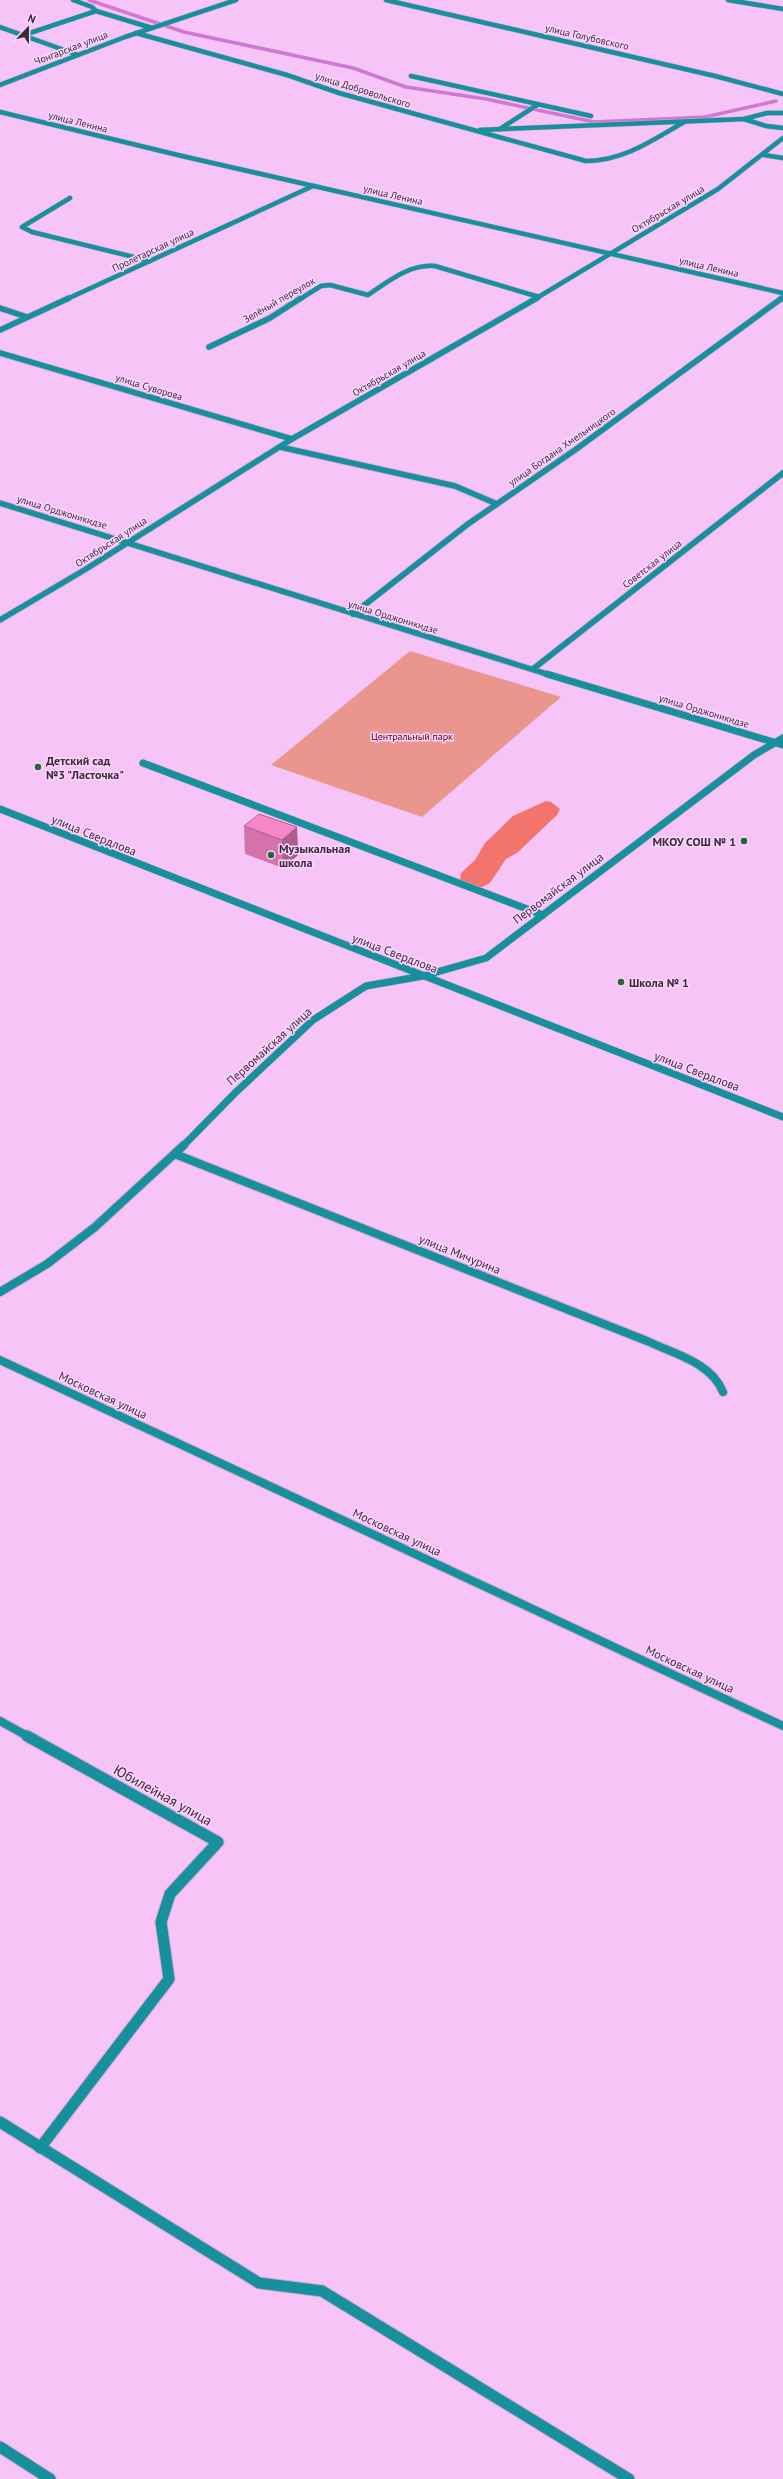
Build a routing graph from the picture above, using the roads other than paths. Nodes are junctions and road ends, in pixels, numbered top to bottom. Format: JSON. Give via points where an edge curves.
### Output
{"nodes":[{"id":1,"x":73,"y":0,"type":"edge"},
{"id":2,"x":236,"y":0,"type":"edge"},
{"id":3,"x":386,"y":0,"type":"edge"},
{"id":4,"x":728,"y":0,"type":"edge"},
{"id":5,"x":783,"y":9,"type":"edge"},
{"id":6,"x":96,"y":11,"type":"junction"},
{"id":7,"x":0,"y":27,"type":"edge"},
{"id":8,"x":150,"y":28,"type":"junction"},
{"id":9,"x":136,"y":33,"type":"junction"},
{"id":10,"x":24,"y":35,"type":"junction"},
{"id":11,"x":78,"y":55,"type":"junction"},
{"id":12,"x":411,"y":76,"type":"dead end"},
{"id":13,"x":0,"y":85,"type":"edge"},
{"id":14,"x":783,"y":94,"type":"edge"},
{"id":15,"x":537,"y":105,"type":"junction"},
{"id":16,"x":0,"y":112,"type":"edge"},
{"id":17,"x":783,"y":113,"type":"edge"},
{"id":18,"x":591,"y":116,"type":"dead end"},
{"id":19,"x":744,"y":119,"type":"junction"},
{"id":20,"x":684,"y":122,"type":"junction"},
{"id":21,"x":783,"y":128,"type":"edge"},
{"id":22,"x":499,"y":129,"type":"junction"},
{"id":23,"x":474,"y":131,"type":"junction"},
{"id":24,"x":783,"y":138,"type":"edge"},
{"id":25,"x":764,"y":154,"type":"junction"},
{"id":26,"x":783,"y":158,"type":"edge"},
{"id":27,"x":313,"y":186,"type":"junction"},
{"id":28,"x":70,"y":198,"type":"dead end"},
{"id":29,"x":612,"y":253,"type":"junction"},
{"id":30,"x":150,"y":261,"type":"junction"},
{"id":31,"x":783,"y":293,"type":"edge"},
{"id":32,"x":539,"y":297,"type":"junction"},
{"id":33,"x":783,"y":298,"type":"edge"},
{"id":34,"x":0,"y":308,"type":"edge"},
{"id":35,"x":27,"y":317,"type":"junction"},
{"id":36,"x":0,"y":330,"type":"edge"},
{"id":37,"x":209,"y":347,"type":"dead end"},
{"id":38,"x":0,"y":353,"type":"edge"},
{"id":39,"x":292,"y":439,"type":"junction"},
{"id":40,"x":280,"y":447,"type":"junction"},
{"id":41,"x":783,"y":473,"type":"edge"},
{"id":42,"x":0,"y":503,"type":"edge"},
{"id":43,"x":497,"y":504,"type":"junction"},
{"id":44,"x":126,"y":542,"type":"junction"},
{"id":45,"x":353,"y":614,"type":"junction"},
{"id":46,"x":0,"y":620,"type":"edge"},
{"id":47,"x":532,"y":669,"type":"junction"},
{"id":48,"x":783,"y":738,"type":"edge"},
{"id":49,"x":779,"y":744,"type":"edge"},
{"id":50,"x":143,"y":764,"type":"dead end"},
{"id":51,"x":0,"y":809,"type":"edge"},
{"id":52,"x":543,"y":915,"type":"junction"},
{"id":53,"x":423,"y":976,"type":"junction"},
{"id":54,"x":783,"y":1117,"type":"edge"},
{"id":55,"x":175,"y":1154,"type":"junction"},
{"id":56,"x":0,"y":1292,"type":"edge"},
{"id":57,"x":0,"y":1360,"type":"edge"},
{"id":58,"x":723,"y":1392,"type":"dead end"},
{"id":59,"x":0,"y":1721,"type":"edge"},
{"id":60,"x":783,"y":1726,"type":"edge"},
{"id":61,"x":0,"y":2122,"type":"edge"},
{"id":62,"x":40,"y":2148,"type":"junction"},
{"id":63,"x":0,"y":2447,"type":"edge"},
{"id":64,"x":50,"y":2479,"type":"edge"},
{"id":65,"x":629,"y":2479,"type":"edge"}],
"edges":[{"from":1,"to":6,"type":"street"},
{"from":2,"to":8,"type":"street","name":"Чонгарская улица"},
{"from":3,"to":14,"type":"street","name":"улица Голубовского"},
{"from":4,"to":5,"type":"street"},
{"from":6,"to":8,"type":"street"},
{"from":6,"to":10,"type":"street"},
{"from":7,"to":10,"type":"street"},
{"from":8,"to":9,"type":"street","name":"Чонгарская улица"},
{"from":9,"to":11,"type":"street","name":"Чонгарская улица"},
{"from":9,"to":23,"type":"street","name":"улица Добровольского"},
{"from":10,"to":11,"type":"street"},
{"from":11,"to":13,"type":"street","name":"Чонгарская улица"},
{"from":12,"to":15,"type":"street"},
{"from":15,"to":18,"type":"street"},
{"from":15,"to":22,"type":"street"},
{"from":16,"to":27,"type":"street","name":"улица Ленина"},
{"from":17,"to":19,"type":"street","via":[[767,113]]},
{"from":19,"to":20,"type":"street"},
{"from":19,"to":21,"type":"street"},
{"from":20,"to":22,"type":"street"},
{"from":20,"to":23,"type":"street","name":"улица Добровольского","via":[[616,158],[599,163]]},
{"from":22,"to":23,"type":"street"},
{"from":24,"to":25,"type":"street","name":"Октябрьская улица"},
{"from":25,"to":26,"type":"street"},
{"from":25,"to":29,"type":"street","name":"Октябрьская улица","via":[[718,189]]},
{"from":27,"to":29,"type":"street","name":"улица Ленина"},
{"from":27,"to":30,"type":"street","name":"Пролетарская улица"},
{"from":28,"to":30,"type":"street","via":[[22,227],[32,232]]},
{"from":29,"to":31,"type":"street","name":"улица Ленина"},
{"from":29,"to":32,"type":"street","name":"Октябрьская улица"},
{"from":30,"to":35,"type":"street","name":"Пролетарская улица"},
{"from":32,"to":37,"type":"street","name":"Зелёный переулок","via":[[435,266],[421,265],[368,295],[330,285],[321,286],[270,318]]},
{"from":32,"to":39,"type":"street","name":"Октябрьская улица"},
{"from":33,"to":43,"type":"street","name":"улица Богдана Хмельницкого"},
{"from":34,"to":35,"type":"street"},
{"from":35,"to":36,"type":"street","name":"Пролетарская улица"},
{"from":38,"to":39,"type":"street","name":"улица Суворова"},
{"from":39,"to":40,"type":"street","name":"Октябрьская улица"},
{"from":40,"to":43,"type":"street","via":[[455,486]]},
{"from":40,"to":44,"type":"street","name":"Октябрьская улица"},
{"from":41,"to":47,"type":"street","name":"Советская улица"},
{"from":42,"to":44,"type":"street","name":"улица Орджоникидзе"},
{"from":43,"to":45,"type":"street","name":"улица Богдана Хмельницкого"},
{"from":44,"to":45,"type":"street","name":"улица Орджоникидзе"},
{"from":44,"to":46,"type":"street","name":"Октябрьская улица"},
{"from":45,"to":47,"type":"street","name":"улица Орджоникидзе"},
{"from":47,"to":49,"type":"street","name":"улица Орджоникидзе"},
{"from":48,"to":49,"type":"street","name":"Первомайская улица"},
{"from":49,"to":52,"type":"street","name":"Первомайская улица","via":[[754,755]]},
{"from":50,"to":52,"type":"street"},
{"from":51,"to":53,"type":"street","name":"улица Свердлова"},
{"from":52,"to":53,"type":"street","name":"Первомайская улица","via":[[486,958]]},
{"from":53,"to":54,"type":"street","name":"улица Свердлова"},
{"from":53,"to":55,"type":"street","name":"Первомайская улица","via":[[366,986],[314,1020],[235,1093]]},
{"from":55,"to":56,"type":"street","name":"Первомайская улица","via":[[95,1227],[48,1264]]},
{"from":55,"to":58,"type":"street","name":"улица Мичурина","via":[[647,1341],[709,1370]]},
{"from":57,"to":60,"type":"street","name":"Московская улица"},
{"from":59,"to":62,"type":"street","name":"Юбилейная улица","via":[[218,1842],[170,1894],[161,1922],[169,1979]]},
{"from":61,"to":62,"type":"street"},
{"from":62,"to":65,"type":"street","via":[[259,2283],[322,2291]]},
{"from":63,"to":64,"type":"street"}]}
